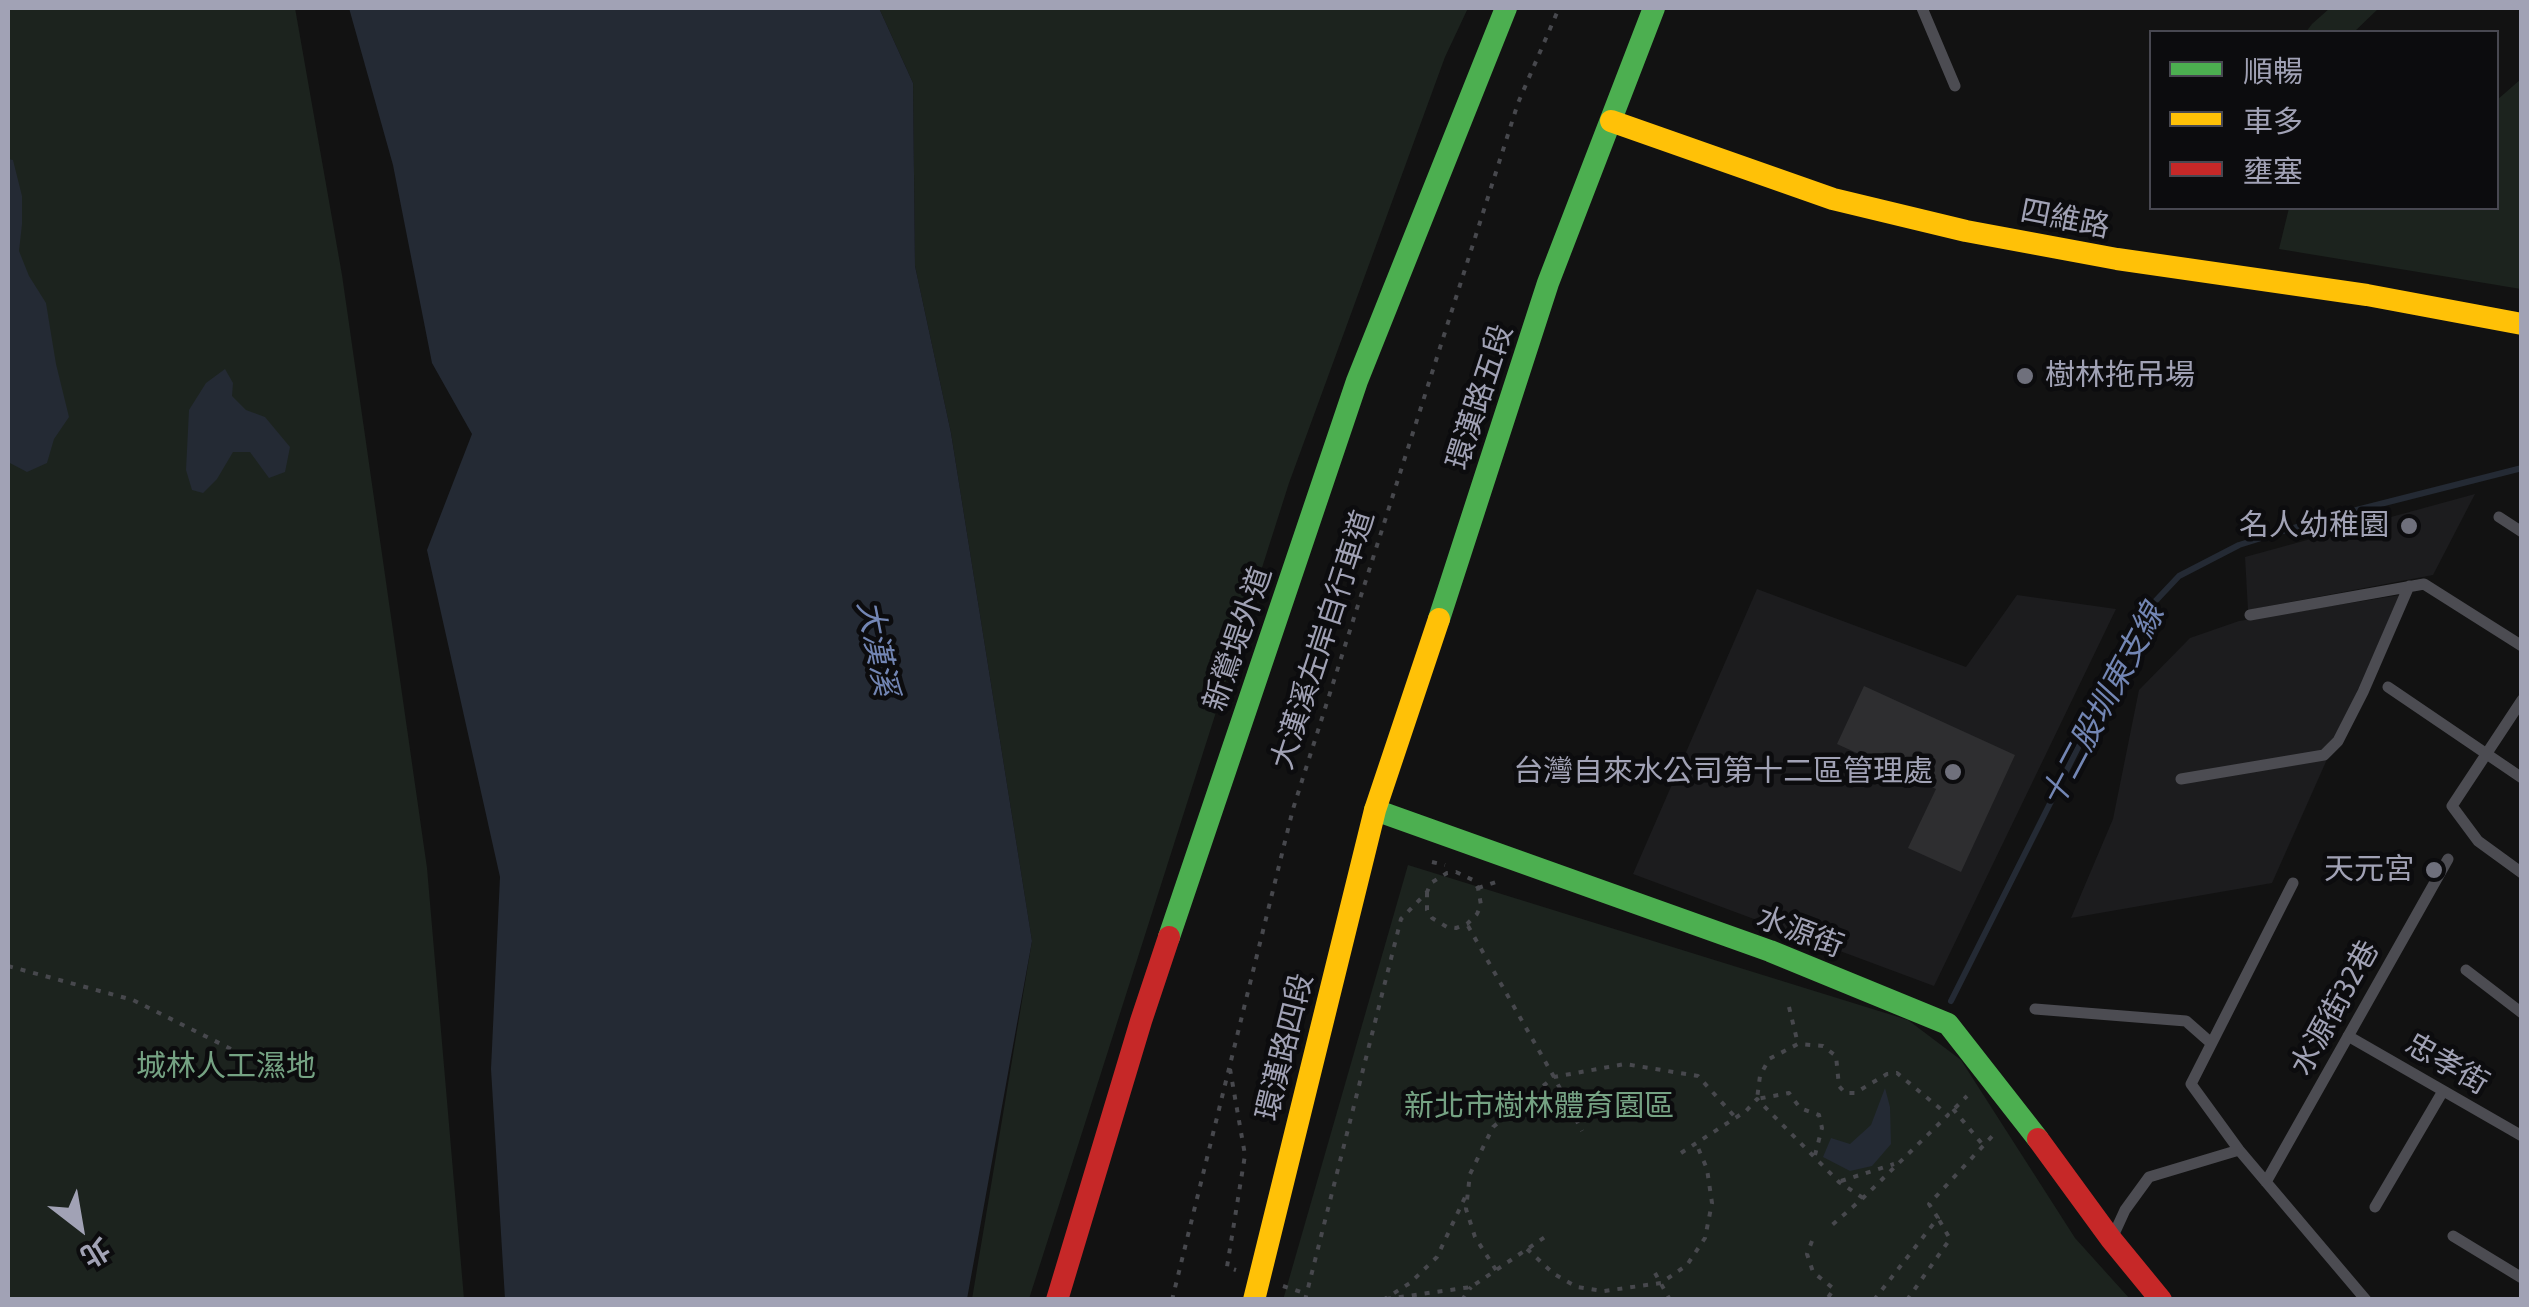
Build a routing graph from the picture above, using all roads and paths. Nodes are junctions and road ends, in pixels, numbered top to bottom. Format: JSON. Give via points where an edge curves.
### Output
{"nodes":[{"id":1,"x":1506,"y":8,"type":"edge"},
{"id":2,"x":1559,"y":8,"type":"edge"},
{"id":3,"x":1654,"y":8,"type":"edge"},
{"id":4,"x":1922,"y":8,"type":"edge"},
{"id":5,"x":1956,"y":86,"type":"dead end"},
{"id":6,"x":1611,"y":121,"type":"junction"},
{"id":7,"x":2522,"y":324,"type":"edge"},
{"id":8,"x":2499,"y":517,"type":"dead end"},
{"id":9,"x":2522,"y":532,"type":"edge"},
{"id":10,"x":2410,"y":586,"type":"junction"},
{"id":11,"x":2250,"y":615,"type":"dead end"},
{"id":12,"x":2522,"y":646,"type":"edge"},
{"id":13,"x":2388,"y":687,"type":"dead end"},
{"id":14,"x":2522,"y":700,"type":"edge"},
{"id":15,"x":2486,"y":754,"type":"junction"},
{"id":16,"x":2522,"y":778,"type":"edge"},
{"id":17,"x":2182,"y":779,"type":"dead end"},
{"id":18,"x":1374,"y":810,"type":"junction"},
{"id":19,"x":2448,"y":858,"type":"dead end"},
{"id":20,"x":2522,"y":872,"type":"edge"},
{"id":21,"x":1506,"y":879,"type":"dead end"},
{"id":22,"x":2292,"y":882,"type":"dead end"},
{"id":23,"x":1478,"y":888,"type":"junction"},
{"id":24,"x":1427,"y":892,"type":"junction"},
{"id":25,"x":1467,"y":924,"type":"junction"},
{"id":26,"x":8,"y":966,"type":"edge"},
{"id":27,"x":2466,"y":970,"type":"dead end"},
{"id":28,"x":1790,"y":1008,"type":"dead end"},
{"id":29,"x":2035,"y":1009,"type":"dead end"},
{"id":30,"x":2522,"y":1013,"type":"edge"},
{"id":31,"x":2348,"y":1036,"type":"junction"},
{"id":32,"x":1798,"y":1044,"type":"junction"},
{"id":33,"x":2212,"y":1044,"type":"junction"},
{"id":34,"x":247,"y":1057,"type":"dead end"},
{"id":35,"x":1229,"y":1068,"type":"junction"},
{"id":36,"x":1554,"y":1077,"type":"junction"},
{"id":37,"x":2443,"y":1091,"type":"junction"},
{"id":38,"x":1967,"y":1096,"type":"dead end"},
{"id":39,"x":1757,"y":1099,"type":"junction"},
{"id":40,"x":1953,"y":1109,"type":"junction"},
{"id":41,"x":2016,"y":1110,"type":"junction"},
{"id":42,"x":1948,"y":1114,"type":"junction"},
{"id":43,"x":1736,"y":1118,"type":"junction"},
{"id":44,"x":1582,"y":1132,"type":"dead end"},
{"id":45,"x":2522,"y":1136,"type":"edge"},
{"id":46,"x":1696,"y":1143,"type":"junction"},
{"id":47,"x":1984,"y":1145,"type":"junction"},
{"id":48,"x":2238,"y":1150,"type":"junction"},
{"id":49,"x":1681,"y":1153,"type":"dead end"},
{"id":50,"x":1815,"y":1156,"type":"junction"},
{"id":51,"x":1898,"y":1163,"type":"junction"},
{"id":52,"x":1840,"y":1182,"type":"junction"},
{"id":53,"x":2266,"y":1182,"type":"junction"},
{"id":54,"x":1468,"y":1190,"type":"junction"},
{"id":55,"x":1863,"y":1198,"type":"junction"},
{"id":56,"x":2376,"y":1207,"type":"dead end"},
{"id":57,"x":1938,"y":1218,"type":"junction"},
{"id":58,"x":1832,"y":1225,"type":"dead end"},
{"id":59,"x":2453,"y":1236,"type":"dead end"},
{"id":60,"x":1545,"y":1237,"type":"dead end"},
{"id":61,"x":2111,"y":1239,"type":"junction"},
{"id":62,"x":1812,"y":1241,"type":"dead end"},
{"id":63,"x":1527,"y":1249,"type":"junction"},
{"id":64,"x":1496,"y":1270,"type":"junction"},
{"id":65,"x":1655,"y":1273,"type":"dead end"},
{"id":66,"x":2522,"y":1278,"type":"edge"},
{"id":67,"x":1660,"y":1283,"type":"junction"},
{"id":68,"x":1471,"y":1287,"type":"junction"},
{"id":69,"x":1256,"y":1288,"type":"edge"},
{"id":70,"x":1306,"y":1297,"type":"edge"},
{"id":71,"x":1385,"y":1299,"type":"edge"},
{"id":72,"x":1828,"y":1299,"type":"edge"},
{"id":73,"x":1057,"y":1300,"type":"edge"},
{"id":74,"x":1172,"y":1300,"type":"edge"},
{"id":75,"x":1462,"y":1300,"type":"edge"},
{"id":76,"x":1670,"y":1300,"type":"edge"},
{"id":77,"x":1874,"y":1300,"type":"edge"},
{"id":78,"x":1907,"y":1300,"type":"edge"},
{"id":79,"x":2161,"y":1300,"type":"edge"},
{"id":80,"x":2366,"y":1300,"type":"edge"}],
"edges":[{"from":1,"to":73,"type":"street","name":"新鶯堤外道","via":[[1357,382],[1142,1021]]},
{"from":2,"to":35,"type":"path","name":"大漢溪左岸自行車道","via":[[1518,103],[1293,809]]},
{"from":3,"to":6,"type":"street","name":"環漢路五段"},
{"from":4,"to":5,"type":"lane"},
{"from":6,"to":7,"type":"street","name":"四維路","via":[[1832,199],[1966,231]]},
{"from":6,"to":18,"type":"street","name":"環漢路五段","via":[[1548,283]]},
{"from":8,"to":9,"type":"lane"},
{"from":10,"to":11,"type":"lane"},
{"from":10,"to":12,"type":"lane","via":[[2424,584]]},
{"from":10,"to":17,"type":"lane","via":[[2355,708],[2324,755]]},
{"from":13,"to":15,"type":"lane"},
{"from":14,"to":15,"type":"lane"},
{"from":15,"to":16,"type":"lane"},
{"from":15,"to":20,"type":"lane","via":[[2452,806],[2478,840]]},
{"from":18,"to":41,"type":"street","name":"水源街","via":[[1770,951],[1948,1024]]},
{"from":18,"to":69,"type":"street","name":"環漢路四段"},
{"from":19,"to":31,"type":"lane","name":"水源街32巷"},
{"from":21,"to":23,"type":"path"},
{"from":22,"to":33,"type":"lane"},
{"from":23,"to":24,"type":"path","via":[[1456,872],[1438,877]]},
{"from":23,"to":25,"type":"path","via":[[1480,906]]},
{"from":24,"to":25,"type":"path","via":[[1427,910],[1439,924]]},
{"from":24,"to":70,"type":"path","via":[[1402,919]]},
{"from":25,"to":36,"type":"path"},
{"from":26,"to":34,"type":"path","via":[[133,1000]]},
{"from":27,"to":30,"type":"lane"},
{"from":28,"to":32,"type":"path"},
{"from":29,"to":33,"type":"lane","via":[[2186,1021]]},
{"from":31,"to":37,"type":"lane","name":"忠孝街"},
{"from":31,"to":53,"type":"lane","name":"水源街32巷"},
{"from":32,"to":39,"type":"path","via":[[1769,1060]]},
{"from":32,"to":42,"type":"path","via":[[1823,1046],[1836,1056],[1845,1093],[1897,1074]]},
{"from":33,"to":48,"type":"lane","via":[[2191,1084]]},
{"from":35,"to":69,"type":"path","via":[[1245,1155],[1227,1267]]},
{"from":35,"to":74,"type":"path","name":"大漢溪左岸自行車道"},
{"from":36,"to":43,"type":"path","via":[[1624,1064],[1698,1076]]},
{"from":36,"to":44,"type":"path"},
{"from":36,"to":54,"type":"path","via":[[1493,1126]]},
{"from":37,"to":45,"type":"lane","name":"忠孝街"},
{"from":37,"to":56,"type":"lane"},
{"from":38,"to":40,"type":"path"},
{"from":39,"to":43,"type":"path"},
{"from":39,"to":50,"type":"path"},
{"from":39,"to":50,"type":"path","via":[[1789,1094],[1800,1108],[1819,1115]]},
{"from":40,"to":42,"type":"path"},
{"from":40,"to":47,"type":"path"},
{"from":41,"to":47,"type":"path"},
{"from":41,"to":61,"type":"street","name":"水源街"},
{"from":42,"to":51,"type":"path"},
{"from":43,"to":46,"type":"path"},
{"from":46,"to":49,"type":"path"},
{"from":46,"to":67,"type":"path","via":[[1712,1204],[1705,1238],[1687,1264]]},
{"from":47,"to":57,"type":"path","via":[[1929,1204]]},
{"from":48,"to":53,"type":"lane"},
{"from":48,"to":61,"type":"lane","via":[[2149,1176]]},
{"from":50,"to":52,"type":"path"},
{"from":51,"to":52,"type":"path"},
{"from":51,"to":55,"type":"path"},
{"from":52,"to":55,"type":"path"},
{"from":53,"to":80,"type":"lane"},
{"from":54,"to":64,"type":"path","via":[[1475,1237]]},
{"from":54,"to":71,"type":"path","via":[[1437,1257]]},
{"from":55,"to":58,"type":"path"},
{"from":57,"to":77,"type":"path"},
{"from":57,"to":78,"type":"path","via":[[1950,1239]]},
{"from":59,"to":66,"type":"lane"},
{"from":60,"to":63,"type":"path"},
{"from":61,"to":79,"type":"street","name":"水源街"},
{"from":62,"to":72,"type":"path","via":[[1807,1254],[1813,1272],[1834,1289]]},
{"from":63,"to":64,"type":"path"},
{"from":63,"to":67,"type":"path","via":[[1578,1287],[1604,1291]]},
{"from":64,"to":68,"type":"path"},
{"from":65,"to":67,"type":"path"},
{"from":67,"to":76,"type":"path"},
{"from":68,"to":71,"type":"path"},
{"from":68,"to":75,"type":"path"},
{"from":69,"to":70,"type":"path"}]}
